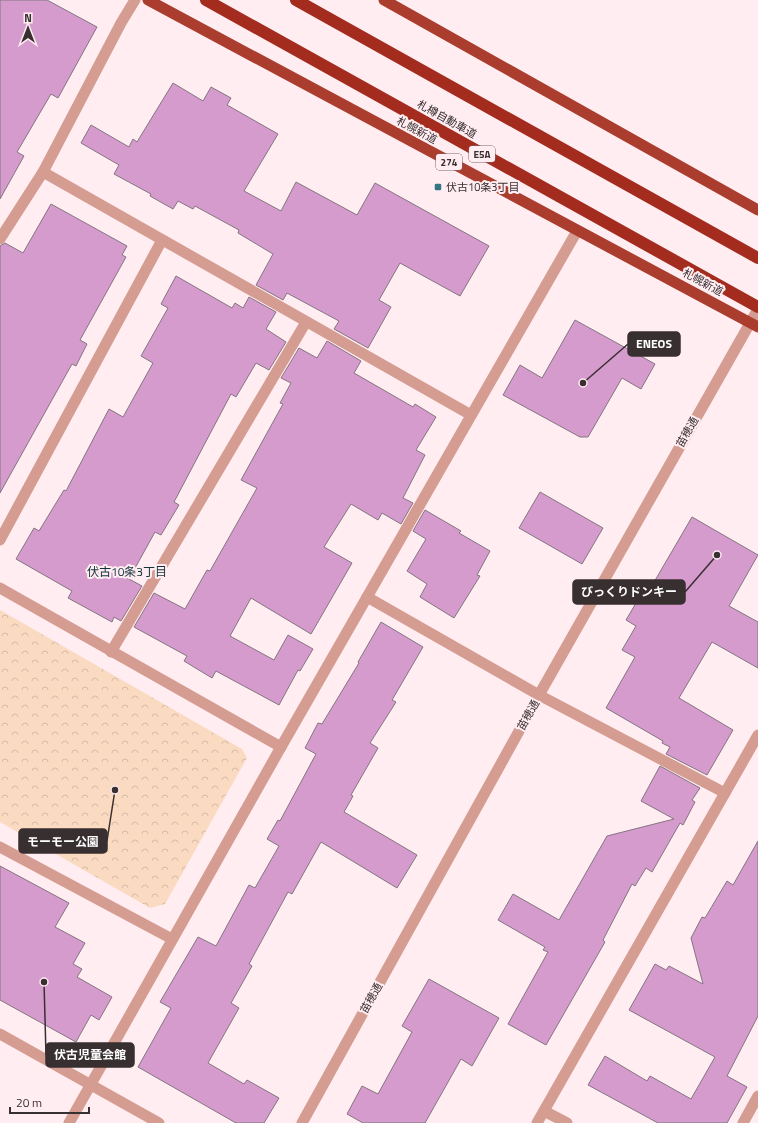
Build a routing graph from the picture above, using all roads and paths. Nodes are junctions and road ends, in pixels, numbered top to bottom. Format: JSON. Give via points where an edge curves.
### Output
{"nodes":[{"id":1,"x":135,"y":0,"type":"edge"},
{"id":2,"x":148,"y":0,"type":"edge"},
{"id":3,"x":206,"y":0,"type":"edge"},
{"id":4,"x":296,"y":0,"type":"edge"},
{"id":5,"x":384,"y":0,"type":"edge"},
{"id":6,"x":43,"y":172,"type":"junction"},
{"id":7,"x":758,"y":210,"type":"edge"},
{"id":8,"x":577,"y":231,"type":"junction"},
{"id":9,"x":0,"y":240,"type":"edge"},
{"id":10,"x":162,"y":240,"type":"junction"},
{"id":11,"x":758,"y":258,"type":"edge"},
{"id":12,"x":758,"y":308,"type":"edge"},
{"id":13,"x":306,"y":322,"type":"junction"},
{"id":14,"x":754,"y":325,"type":"edge"},
{"id":15,"x":471,"y":414,"type":"junction"},
{"id":16,"x":0,"y":540,"type":"edge"},
{"id":17,"x":0,"y":588,"type":"edge"},
{"id":18,"x":367,"y":596,"type":"junction"},
{"id":19,"x":111,"y":652,"type":"junction"},
{"id":20,"x":539,"y":695,"type":"junction"},
{"id":21,"x":758,"y":735,"type":"edge"},
{"id":22,"x":281,"y":747,"type":"junction"},
{"id":23,"x":725,"y":793,"type":"junction"},
{"id":24,"x":0,"y":847,"type":"edge"},
{"id":25,"x":172,"y":939,"type":"junction"},
{"id":26,"x":0,"y":1034,"type":"edge"},
{"id":27,"x":91,"y":1085,"type":"junction"},
{"id":28,"x":758,"y":1096,"type":"edge"},
{"id":29,"x":544,"y":1111,"type":"junction"},
{"id":30,"x":69,"y":1123,"type":"edge"},
{"id":31,"x":159,"y":1123,"type":"edge"},
{"id":32,"x":302,"y":1123,"type":"edge"},
{"id":33,"x":537,"y":1123,"type":"edge"},
{"id":34,"x":567,"y":1123,"type":"edge"},
{"id":35,"x":743,"y":1123,"type":"edge"}],
"edges":[{"from":1,"to":6,"type":"street"},
{"from":2,"to":8,"type":"highway","name":"札幌新道","number":"274"},
{"from":3,"to":12,"type":"highway","name":"札樽自動車道","number":"E5A"},
{"from":4,"to":11,"type":"highway"},
{"from":5,"to":7,"type":"highway"},
{"from":6,"to":9,"type":"street"},
{"from":6,"to":10,"type":"street"},
{"from":8,"to":14,"type":"highway","name":"札幌新道","number":"274"},
{"from":8,"to":15,"type":"street"},
{"from":10,"to":13,"type":"street"},
{"from":10,"to":16,"type":"street"},
{"from":12,"to":14,"type":"street","name":"苗穂通"},
{"from":13,"to":15,"type":"street"},
{"from":13,"to":19,"type":"street"},
{"from":14,"to":20,"type":"street","name":"苗穂通"},
{"from":15,"to":18,"type":"street"},
{"from":17,"to":19,"type":"street"},
{"from":18,"to":20,"type":"street"},
{"from":18,"to":22,"type":"street"},
{"from":19,"to":22,"type":"street"},
{"from":20,"to":23,"type":"street"},
{"from":20,"to":32,"type":"street","name":"苗穂通"},
{"from":21,"to":23,"type":"street"},
{"from":22,"to":25,"type":"street"},
{"from":23,"to":29,"type":"street"},
{"from":24,"to":25,"type":"street"},
{"from":25,"to":27,"type":"street"},
{"from":26,"to":27,"type":"street"},
{"from":27,"to":30,"type":"street"},
{"from":27,"to":31,"type":"street"},
{"from":28,"to":35,"type":"street"},
{"from":29,"to":33,"type":"street"},
{"from":29,"to":34,"type":"street"}]}
